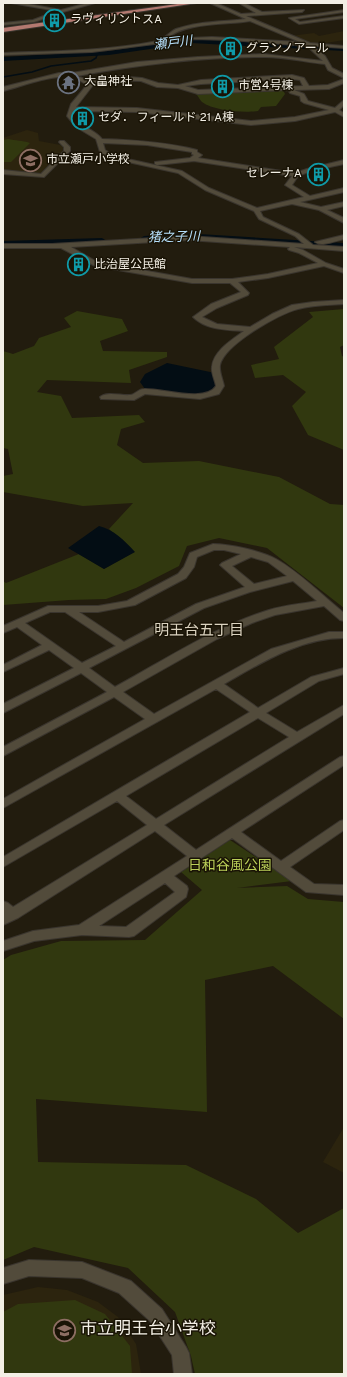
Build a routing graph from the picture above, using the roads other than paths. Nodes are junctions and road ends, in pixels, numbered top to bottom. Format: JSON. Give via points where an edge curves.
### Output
{"nodes":[{"id":1,"x":13,"y":3,"type":"edge"},
{"id":2,"x":93,"y":3,"type":"edge"},
{"id":3,"x":196,"y":3,"type":"edge"},
{"id":4,"x":212,"y":3,"type":"edge"},
{"id":5,"x":241,"y":3,"type":"edge"},
{"id":6,"x":59,"y":5,"type":"dead end"},
{"id":7,"x":293,"y":6,"type":"dead end"},
{"id":8,"x":344,"y":6,"type":"edge"},
{"id":9,"x":51,"y":8,"type":"junction"},
{"id":10,"x":61,"y":11,"type":"junction"},
{"id":11,"x":304,"y":11,"type":"junction"},
{"id":12,"x":344,"y":11,"type":"edge"},
{"id":13,"x":260,"y":13,"type":"junction"},
{"id":14,"x":240,"y":15,"type":"junction"},
{"id":15,"x":315,"y":15,"type":"junction"},
{"id":16,"x":344,"y":17,"type":"edge"},
{"id":17,"x":327,"y":19,"type":"junction"},
{"id":18,"x":249,"y":20,"type":"junction"},
{"id":19,"x":3,"y":24,"type":"edge"},
{"id":20,"x":338,"y":24,"type":"dead end"},
{"id":21,"x":3,"y":30,"type":"edge"},
{"id":22,"x":163,"y":41,"type":"junction"},
{"id":23,"x":309,"y":45,"type":"junction"},
{"id":24,"x":344,"y":46,"type":"edge"},
{"id":25,"x":120,"y":49,"type":"junction"},
{"id":26,"x":316,"y":50,"type":"junction"},
{"id":27,"x":344,"y":52,"type":"edge"},
{"id":28,"x":127,"y":53,"type":"dead end"},
{"id":29,"x":3,"y":54,"type":"edge"},
{"id":30,"x":327,"y":63,"type":"junction"},
{"id":31,"x":344,"y":67,"type":"edge"},
{"id":32,"x":330,"y":69,"type":"junction"},
{"id":33,"x":72,"y":75,"type":"junction"},
{"id":34,"x":344,"y":76,"type":"edge"},
{"id":35,"x":277,"y":78,"type":"junction"},
{"id":36,"x":228,"y":81,"type":"junction"},
{"id":37,"x":86,"y":82,"type":"junction"},
{"id":38,"x":208,"y":82,"type":"junction"},
{"id":39,"x":344,"y":82,"type":"edge"},
{"id":40,"x":178,"y":86,"type":"junction"},
{"id":41,"x":284,"y":87,"type":"dead end"},
{"id":42,"x":292,"y":88,"type":"junction"},
{"id":43,"x":307,"y":88,"type":"junction"},
{"id":44,"x":3,"y":89,"type":"edge"},
{"id":45,"x":235,"y":89,"type":"dead end"},
{"id":46,"x":214,"y":90,"type":"dead end"},
{"id":47,"x":344,"y":102,"type":"edge"},
{"id":48,"x":73,"y":109,"type":"junction"},
{"id":49,"x":336,"y":110,"type":"junction"},
{"id":50,"x":344,"y":115,"type":"edge"},
{"id":51,"x":98,"y":141,"type":"junction"},
{"id":52,"x":62,"y":142,"type":"dead end"},
{"id":53,"x":194,"y":159,"type":"junction"},
{"id":54,"x":344,"y":162,"type":"edge"},
{"id":55,"x":149,"y":165,"type":"junction"},
{"id":56,"x":3,"y":172,"type":"edge"},
{"id":57,"x":296,"y":175,"type":"junction"},
{"id":58,"x":344,"y":190,"type":"edge"},
{"id":59,"x":334,"y":192,"type":"junction"},
{"id":60,"x":308,"y":197,"type":"junction"},
{"id":61,"x":344,"y":198,"type":"edge"},
{"id":62,"x":293,"y":202,"type":"junction"},
{"id":63,"x":344,"y":204,"type":"edge"},
{"id":64,"x":256,"y":210,"type":"junction"},
{"id":65,"x":321,"y":210,"type":"junction"},
{"id":66,"x":344,"y":221,"type":"edge"},
{"id":67,"x":344,"y":237,"type":"edge"},
{"id":68,"x":263,"y":242,"type":"junction"},
{"id":69,"x":325,"y":242,"type":"junction"},
{"id":70,"x":306,"y":243,"type":"junction"},
{"id":71,"x":344,"y":244,"type":"edge"},
{"id":72,"x":61,"y":245,"type":"junction"},
{"id":73,"x":3,"y":246,"type":"edge"},
{"id":74,"x":344,"y":249,"type":"edge"},
{"id":75,"x":324,"y":264,"type":"junction"},
{"id":76,"x":344,"y":271,"type":"edge"},
{"id":77,"x":232,"y":282,"type":"junction"},
{"id":78,"x":344,"y":302,"type":"edge"},
{"id":79,"x":251,"y":329,"type":"junction"},
{"id":80,"x":104,"y":397,"type":"dead end"},
{"id":81,"x":250,"y":554,"type":"junction"},
{"id":82,"x":295,"y":578,"type":"junction"},
{"id":83,"x":251,"y":587,"type":"junction"},
{"id":84,"x":325,"y":603,"type":"junction"},
{"id":85,"x":66,"y":609,"type":"junction"},
{"id":86,"x":344,"y":618,"type":"edge"},
{"id":87,"x":18,"y":623,"type":"junction"},
{"id":88,"x":3,"y":630,"type":"edge"},
{"id":89,"x":344,"y":635,"type":"edge"},
{"id":90,"x":50,"y":645,"type":"junction"},
{"id":91,"x":124,"y":646,"type":"junction"},
{"id":92,"x":82,"y":668,"type":"junction"},
{"id":93,"x":3,"y":669,"type":"edge"},
{"id":94,"x":344,"y":671,"type":"edge"},
{"id":95,"x":217,"y":684,"type":"junction"},
{"id":96,"x":115,"y":692,"type":"junction"},
{"id":97,"x":3,"y":709,"type":"edge"},
{"id":98,"x":344,"y":709,"type":"edge"},
{"id":99,"x":257,"y":712,"type":"junction"},
{"id":100,"x":154,"y":720,"type":"junction"},
{"id":101,"x":297,"y":737,"type":"junction"},
{"id":102,"x":3,"y":752,"type":"edge"},
{"id":103,"x":344,"y":760,"type":"edge"},
{"id":104,"x":117,"y":795,"type":"junction"},
{"id":105,"x":3,"y":804,"type":"edge"},
{"id":106,"x":344,"y":824,"type":"edge"},
{"id":107,"x":156,"y":826,"type":"junction"},
{"id":108,"x":232,"y":832,"type":"junction"},
{"id":109,"x":196,"y":856,"type":"junction"},
{"id":110,"x":3,"y":863,"type":"edge"},
{"id":111,"x":281,"y":867,"type":"junction"},
{"id":112,"x":165,"y":876,"type":"junction"},
{"id":113,"x":344,"y":890,"type":"edge"},
{"id":114,"x":3,"y":906,"type":"edge"},
{"id":115,"x":8,"y":918,"type":"edge"},
{"id":116,"x":82,"y":930,"type":"junction"},
{"id":117,"x":3,"y":946,"type":"edge"},
{"id":118,"x":3,"y":1276,"type":"edge"},
{"id":119,"x":183,"y":1374,"type":"edge"}],
"edges":[{"from":1,"to":9,"type":"street"},
{"from":2,"to":10,"type":"street"},
{"from":3,"to":21,"type":"main road"},
{"from":4,"to":14,"type":"street"},
{"from":5,"to":13,"type":"street"},
{"from":6,"to":9,"type":"street"},
{"from":7,"to":11,"type":"street"},
{"from":8,"to":11,"type":"street"},
{"from":9,"to":10,"type":"street"},
{"from":10,"to":19,"type":"street","via":[[34,21]]},
{"from":11,"to":13,"type":"street"},
{"from":11,"to":15,"type":"street"},
{"from":12,"to":15,"type":"street"},
{"from":13,"to":14,"type":"street"},
{"from":14,"to":18,"type":"street"},
{"from":15,"to":17,"type":"street"},
{"from":15,"to":17,"type":"street","via":[[291,18],[299,23]]},
{"from":16,"to":17,"type":"street"},
{"from":17,"to":20,"type":"street"},
{"from":18,"to":22,"type":"street","via":[[189,26],[173,32]]},
{"from":18,"to":23,"type":"street"},
{"from":22,"to":23,"type":"street","via":[[210,38]]},
{"from":22,"to":25,"type":"street"},
{"from":23,"to":24,"type":"street"},
{"from":23,"to":26,"type":"street"},
{"from":25,"to":28,"type":"street"},
{"from":25,"to":29,"type":"street"},
{"from":26,"to":27,"type":"street"},
{"from":26,"to":30,"type":"street"},
{"from":30,"to":32,"type":"street"},
{"from":30,"to":33,"type":"street","via":[[254,55],[198,58],[156,64],[135,62]]},
{"from":31,"to":32,"type":"street"},
{"from":32,"to":34,"type":"street"},
{"from":33,"to":37,"type":"street"},
{"from":33,"to":44,"type":"street","via":[[59,75]]},
{"from":35,"to":36,"type":"street"},
{"from":35,"to":41,"type":"street"},
{"from":35,"to":43,"type":"street","via":[[298,78]]},
{"from":36,"to":38,"type":"street"},
{"from":36,"to":45,"type":"street"},
{"from":37,"to":40,"type":"street","via":[[116,78]]},
{"from":37,"to":48,"type":"street","via":[[90,85],[74,104]]},
{"from":38,"to":40,"type":"street"},
{"from":38,"to":46,"type":"street"},
{"from":39,"to":43,"type":"street","via":[[328,87]]},
{"from":40,"to":42,"type":"street","via":[[198,92]]},
{"from":42,"to":43,"type":"street"},
{"from":42,"to":49,"type":"street","via":[[292,92],[302,95],[304,101]]},
{"from":47,"to":49,"type":"street"},
{"from":48,"to":49,"type":"street","via":[[137,110],[251,123],[296,119]]},
{"from":48,"to":51,"type":"street","via":[[70,116],[75,125],[93,133]]},
{"from":49,"to":50,"type":"street"},
{"from":51,"to":53,"type":"street","via":[[139,142],[180,148],[200,155]]},
{"from":51,"to":55,"type":"street","via":[[102,145],[102,151],[112,157]]},
{"from":52,"to":56,"type":"street","via":[[67,151],[42,176]]},
{"from":53,"to":55,"type":"street"},
{"from":53,"to":57,"type":"street"},
{"from":54,"to":57,"type":"street"},
{"from":55,"to":64,"type":"street","via":[[180,172],[207,189]]},
{"from":57,"to":60,"type":"street","via":[[288,184]]},
{"from":58,"to":59,"type":"street"},
{"from":59,"to":60,"type":"street"},
{"from":59,"to":61,"type":"street"},
{"from":60,"to":62,"type":"street"},
{"from":62,"to":64,"type":"street"},
{"from":62,"to":65,"type":"street"},
{"from":63,"to":65,"type":"street"},
{"from":64,"to":70,"type":"street","via":[[261,218],[286,229]]},
{"from":65,"to":66,"type":"street"},
{"from":67,"to":69,"type":"street"},
{"from":68,"to":70,"type":"street"},
{"from":68,"to":72,"type":"street","via":[[184,238]]},
{"from":68,"to":75,"type":"street","via":[[301,251]]},
{"from":69,"to":70,"type":"street"},
{"from":69,"to":71,"type":"street"},
{"from":70,"to":74,"type":"street"},
{"from":72,"to":73,"type":"street"},
{"from":72,"to":77,"type":"street","via":[[95,264],[104,266],[192,281]]},
{"from":75,"to":76,"type":"street"},
{"from":75,"to":77,"type":"street"},
{"from":77,"to":79,"type":"street","via":[[245,293],[214,306],[197,317],[200,321],[221,327]]},
{"from":78,"to":79,"type":"street","via":[[297,307]]},
{"from":79,"to":80,"type":"street","via":[[227,347],[217,361],[215,367],[220,386],[216,392],[200,397],[143,391],[134,398]]},
{"from":81,"to":82,"type":"street","via":[[271,560]]},
{"from":81,"to":83,"type":"street","via":[[225,565]]},
{"from":81,"to":85,"type":"street","via":[[224,547],[212,547],[194,555],[182,576],[130,603],[98,609]]},
{"from":82,"to":83,"type":"street"},
{"from":82,"to":84,"type":"street"},
{"from":83,"to":91,"type":"street","via":[[200,606]]},
{"from":84,"to":86,"type":"street"},
{"from":84,"to":96,"type":"street","via":[[273,612],[248,621],[213,637]]},
{"from":85,"to":87,"type":"street","via":[[48,609]]},
{"from":85,"to":91,"type":"street"},
{"from":87,"to":88,"type":"street"},
{"from":87,"to":90,"type":"street"},
{"from":89,"to":95,"type":"street","via":[[328,635],[275,651]]},
{"from":90,"to":92,"type":"street"},
{"from":90,"to":93,"type":"street"},
{"from":91,"to":92,"type":"street"},
{"from":92,"to":96,"type":"street"},
{"from":92,"to":97,"type":"street"},
{"from":94,"to":99,"type":"street","via":[[315,678]]},
{"from":95,"to":99,"type":"street"},
{"from":95,"to":100,"type":"street"},
{"from":96,"to":100,"type":"street"},
{"from":96,"to":102,"type":"street"},
{"from":98,"to":101,"type":"street"},
{"from":99,"to":101,"type":"street"},
{"from":99,"to":104,"type":"street"},
{"from":100,"to":105,"type":"street"},
{"from":101,"to":107,"type":"street"},
{"from":103,"to":108,"type":"street"},
{"from":104,"to":107,"type":"street"},
{"from":104,"to":110,"type":"street"},
{"from":106,"to":111,"type":"street"},
{"from":107,"to":109,"type":"street"},
{"from":107,"to":115,"type":"street"},
{"from":108,"to":109,"type":"street"},
{"from":108,"to":111,"type":"street"},
{"from":109,"to":112,"type":"street"},
{"from":111,"to":113,"type":"street","via":[[311,889]]},
{"from":112,"to":116,"type":"street"},
{"from":112,"to":116,"type":"street","via":[[182,889],[181,894],[135,929],[129,932]]},
{"from":114,"to":115,"type":"street"},
{"from":116,"to":117,"type":"street","via":[[33,936]]},
{"from":118,"to":119,"type":"street","via":[[29,1268],[82,1270],[125,1287],[156,1315],[180,1353]]}]}
